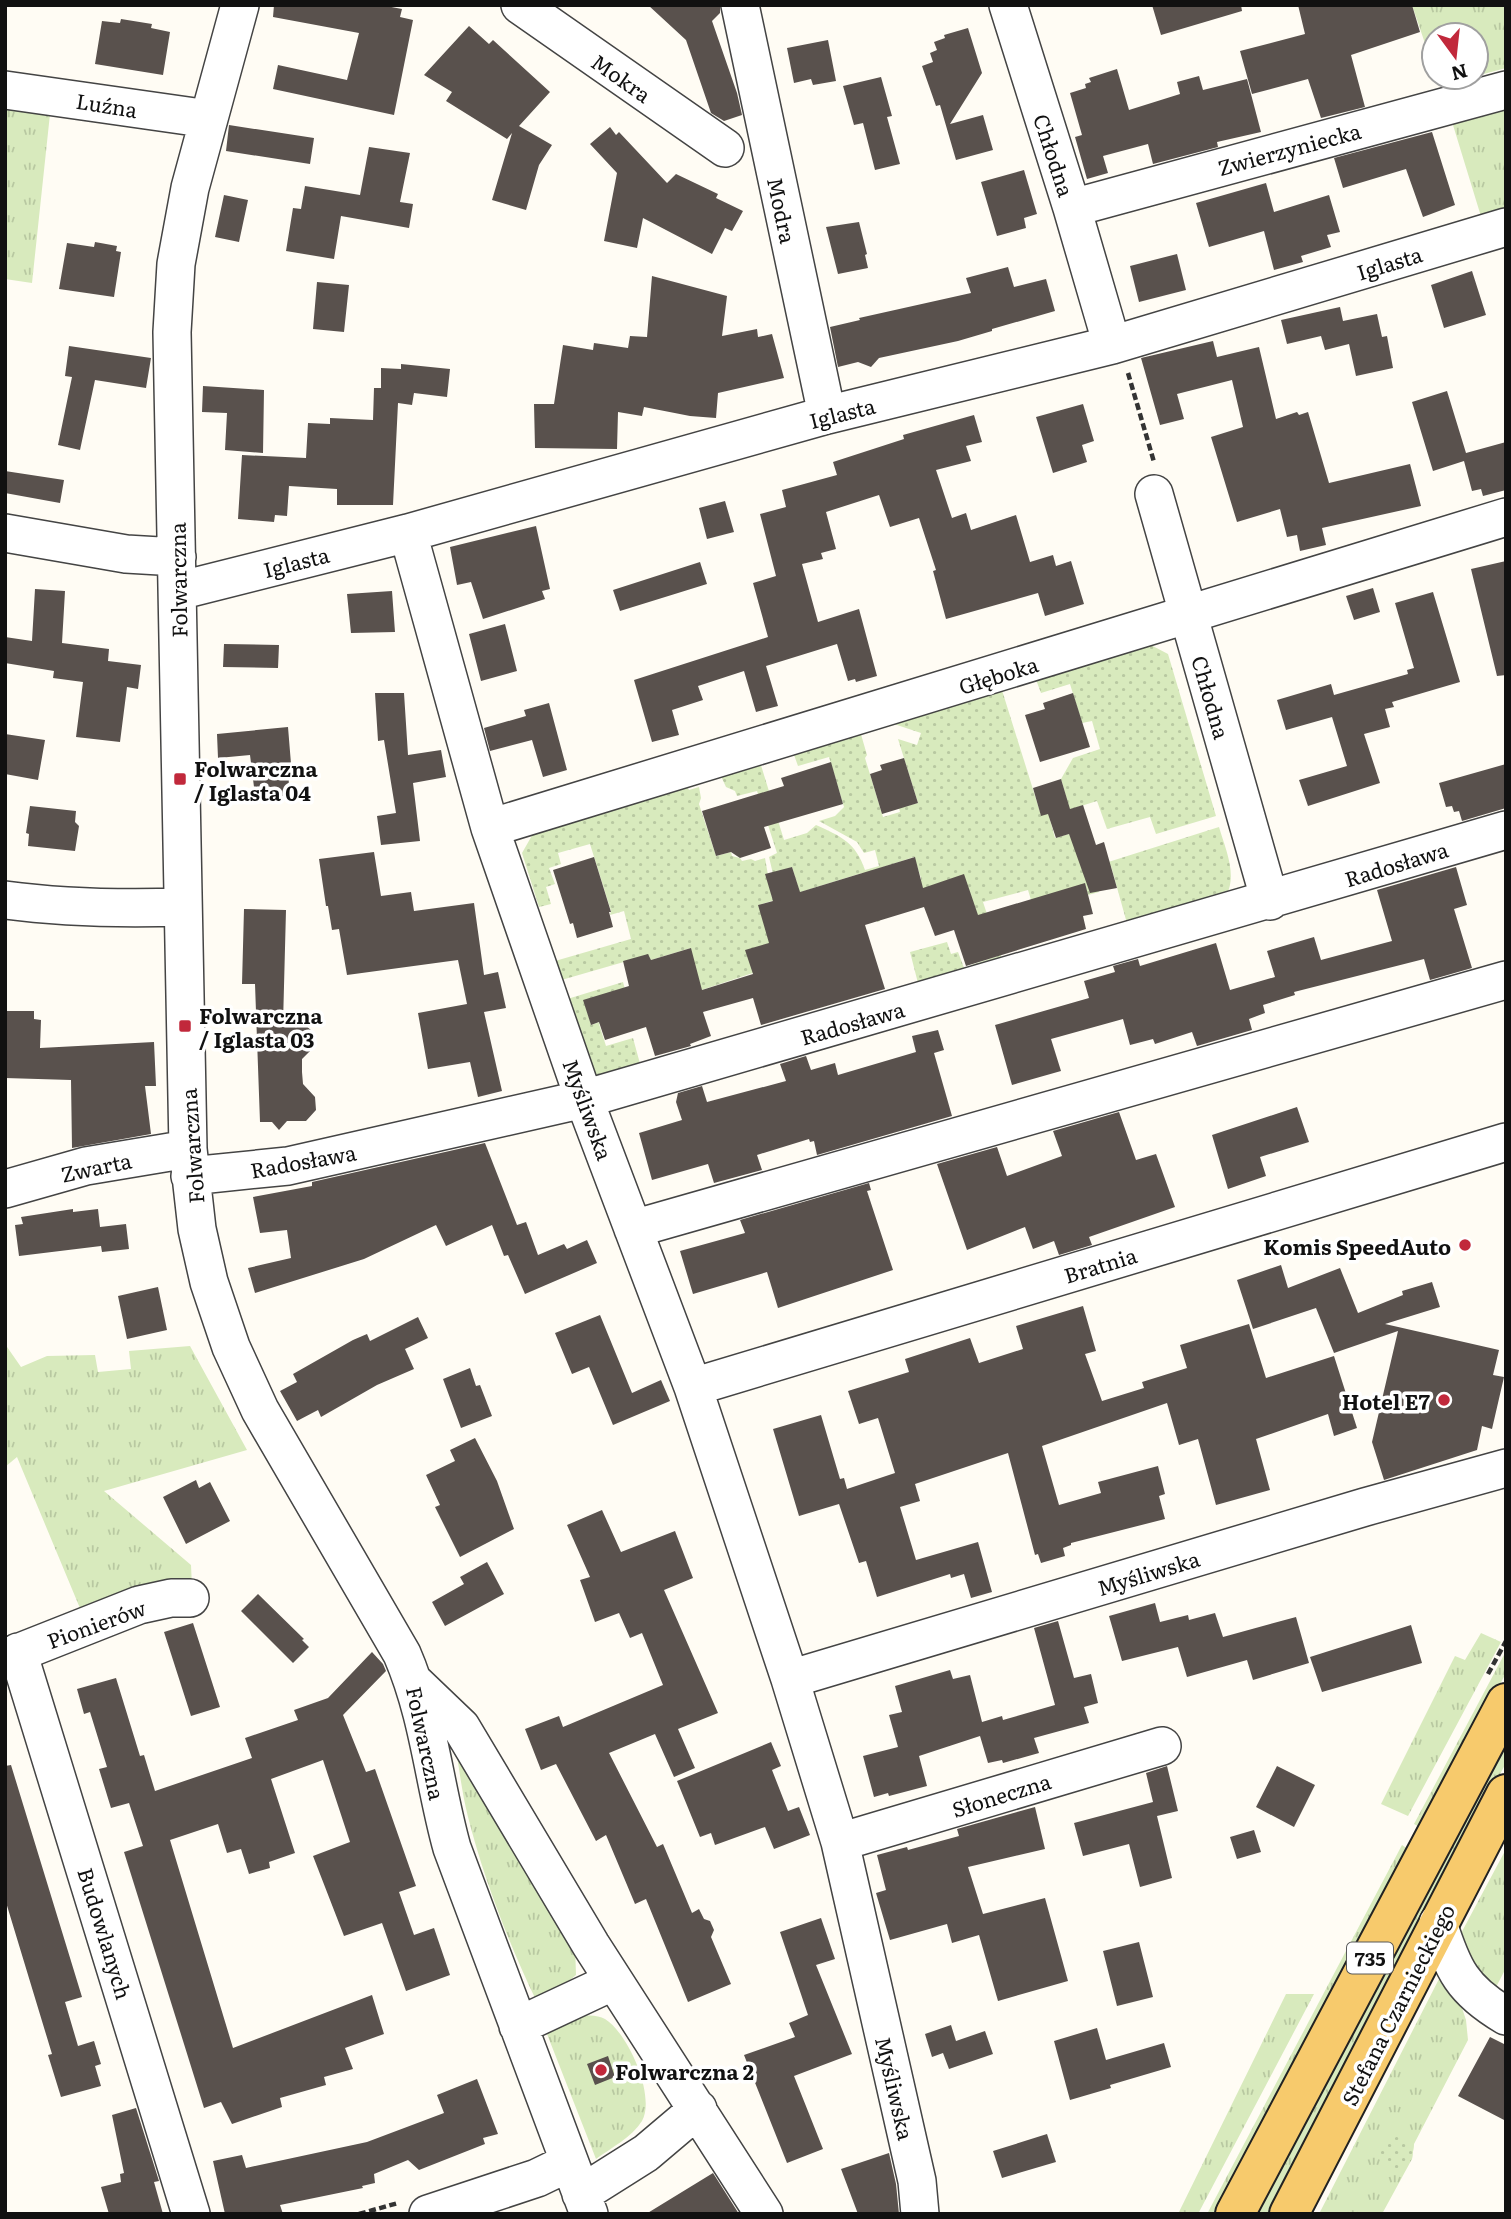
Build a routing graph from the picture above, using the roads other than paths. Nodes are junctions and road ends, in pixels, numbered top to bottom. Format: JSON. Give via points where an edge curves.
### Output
{"nodes":[{"id":1,"x":240,"y":5,"type":"edge"},
{"id":2,"x":520,"y":5,"type":"edge"},
{"id":3,"x":740,"y":5,"type":"edge"},
{"id":4,"x":1008,"y":5,"type":"edge"},
{"id":5,"x":5,"y":90,"type":"edge"},
{"id":6,"x":1506,"y":90,"type":"edge"},
{"id":7,"x":209,"y":119,"type":"junction"},
{"id":8,"x":725,"y":148,"type":"dead end"},
{"id":9,"x":1072,"y":208,"type":"junction"},
{"id":10,"x":1506,"y":227,"type":"edge"},
{"id":11,"x":1112,"y":345,"type":"junction"},
{"id":12,"x":827,"y":415,"type":"junction"},
{"id":13,"x":1154,"y":494,"type":"road end"},
{"id":14,"x":1506,"y":517,"type":"edge"},
{"id":15,"x":5,"y":533,"type":"edge"},
{"id":16,"x":408,"y":533,"type":"junction"},
{"id":17,"x":177,"y":574,"type":"junction"},
{"id":18,"x":1188,"y":616,"type":"junction"},
{"id":19,"x":491,"y":828,"type":"junction"},
{"id":20,"x":1506,"y":830,"type":"edge"},
{"id":21,"x":5,"y":900,"type":"edge"},
{"id":22,"x":1270,"y":901,"type":"junction"},
{"id":23,"x":183,"y":907,"type":"junction"},
{"id":24,"x":1506,"y":980,"type":"edge"},
{"id":25,"x":584,"y":1099,"type":"junction"},
{"id":26,"x":1506,"y":1142,"type":"edge"},
{"id":27,"x":189,"y":1162,"type":"junction"},
{"id":28,"x":5,"y":1189,"type":"edge"},
{"id":29,"x":633,"y":1228,"type":"junction"},
{"id":30,"x":693,"y":1387,"type":"junction"},
{"id":31,"x":1506,"y":1468,"type":"edge"},
{"id":32,"x":190,"y":1598,"type":"dead end"},
{"id":33,"x":12,"y":1655,"type":"edge"},
{"id":34,"x":790,"y":1679,"type":"junction"},
{"id":35,"x":414,"y":1682,"type":"junction"},
{"id":36,"x":1506,"y":1703,"type":"edge"},
{"id":37,"x":1162,"y":1746,"type":"dead end"},
{"id":38,"x":1506,"y":1794,"type":"edge"},
{"id":39,"x":840,"y":1842,"type":"junction"},
{"id":40,"x":1438,"y":1923,"type":"junction"},
{"id":41,"x":614,"y":1981,"type":"junction"},
{"id":42,"x":1506,"y":2016,"type":"edge"},
{"id":43,"x":517,"y":2025,"type":"junction"},
{"id":44,"x":698,"y":2109,"type":"junction"},
{"id":45,"x":579,"y":2190,"type":"edge"},
{"id":46,"x":191,"y":2214,"type":"edge"},
{"id":47,"x":428,"y":2214,"type":"edge"},
{"id":48,"x":764,"y":2214,"type":"edge"},
{"id":49,"x":920,"y":2214,"type":"edge"},
{"id":50,"x":1235,"y":2214,"type":"edge"},
{"id":51,"x":1289,"y":2214,"type":"edge"}],
"edges":[{"from":1,"to":7,"type":"street","name":"Folwarczna"},
{"from":2,"to":8,"type":"street","name":"Mokra"},
{"from":3,"to":12,"type":"street","name":"Modra"},
{"from":4,"to":9,"type":"street","name":"Chłodna"},
{"from":5,"to":7,"type":"street","name":"Luźna"},
{"from":6,"to":9,"type":"street","name":"Zwierzyniecka"},
{"from":7,"to":17,"type":"street","name":"Folwarczna","via":[[176,264],[172,332]]},
{"from":9,"to":11,"type":"street","name":"Chłodna"},
{"from":10,"to":11,"type":"street","name":"Iglasta"},
{"from":11,"to":12,"type":"street","name":"Iglasta"},
{"from":12,"to":16,"type":"street","name":"Iglasta"},
{"from":13,"to":18,"type":"street","name":"Chłodna"},
{"from":14,"to":18,"type":"street","name":"Głęboka"},
{"from":15,"to":17,"type":"street","via":[[126,554]]},
{"from":16,"to":17,"type":"street","name":"Iglasta"},
{"from":16,"to":19,"type":"street","name":"Myśliwska"},
{"from":17,"to":23,"type":"street","name":"Folwarczna"},
{"from":18,"to":19,"type":"street","name":"Głęboka"},
{"from":18,"to":22,"type":"street","name":"Chłodna"},
{"from":19,"to":25,"type":"street","name":"Myśliwska"},
{"from":20,"to":22,"type":"street","name":"Radosława"},
{"from":21,"to":23,"type":"street","via":[[59,907]]},
{"from":22,"to":25,"type":"street","name":"Radosława"},
{"from":23,"to":27,"type":"street","name":"Folwarczna"},
{"from":24,"to":29,"type":"street"},
{"from":25,"to":27,"type":"street","name":"Radosława","via":[[288,1166]]},
{"from":25,"to":29,"type":"street","name":"Myśliwska"},
{"from":26,"to":30,"type":"street","name":"Bratnia"},
{"from":27,"to":28,"type":"street","name":"Zwarta","via":[[86,1166]]},
{"from":27,"to":35,"type":"street","name":"Folwarczna","via":[[209,1282],[231,1347],[260,1410]]},
{"from":29,"to":30,"type":"street","name":"Myśliwska"},
{"from":30,"to":34,"type":"street","name":"Myśliwska"},
{"from":31,"to":34,"type":"street","name":"Myśliwska"},
{"from":32,"to":33,"type":"street","name":"Pionierów","via":[[139,1605]]},
{"from":33,"to":46,"type":"street","name":"Budowlanych"},
{"from":34,"to":39,"type":"street","name":"Myśliwska"},
{"from":35,"to":41,"type":"street","via":[[461,1727]]},
{"from":35,"to":43,"type":"street","name":"Folwarczna","via":[[452,1848]]},
{"from":36,"to":50,"type":"main road","name":"Stefana Czarnieckiego","number":"735"},
{"from":37,"to":39,"type":"street","name":"Słoneczna"},
{"from":38,"to":40,"type":"main road","name":"Stefana Czarnieckiego","number":"735"},
{"from":39,"to":49,"type":"street","name":"Myśliwska","via":[[917,2181]]},
{"from":40,"to":42,"type":"street","via":[[1462,1981],[1484,2003]]},
{"from":40,"to":51,"type":"main road","name":"Stefana Czarnieckiego","number":"735"},
{"from":41,"to":43,"type":"street"},
{"from":41,"to":44,"type":"street"},
{"from":43,"to":45,"type":"street","name":"Folwarczna"},
{"from":44,"to":45,"type":"street","via":[[646,2153]]},
{"from":44,"to":48,"type":"street"},
{"from":45,"to":47,"type":"street","via":[[537,2178]]}]}
